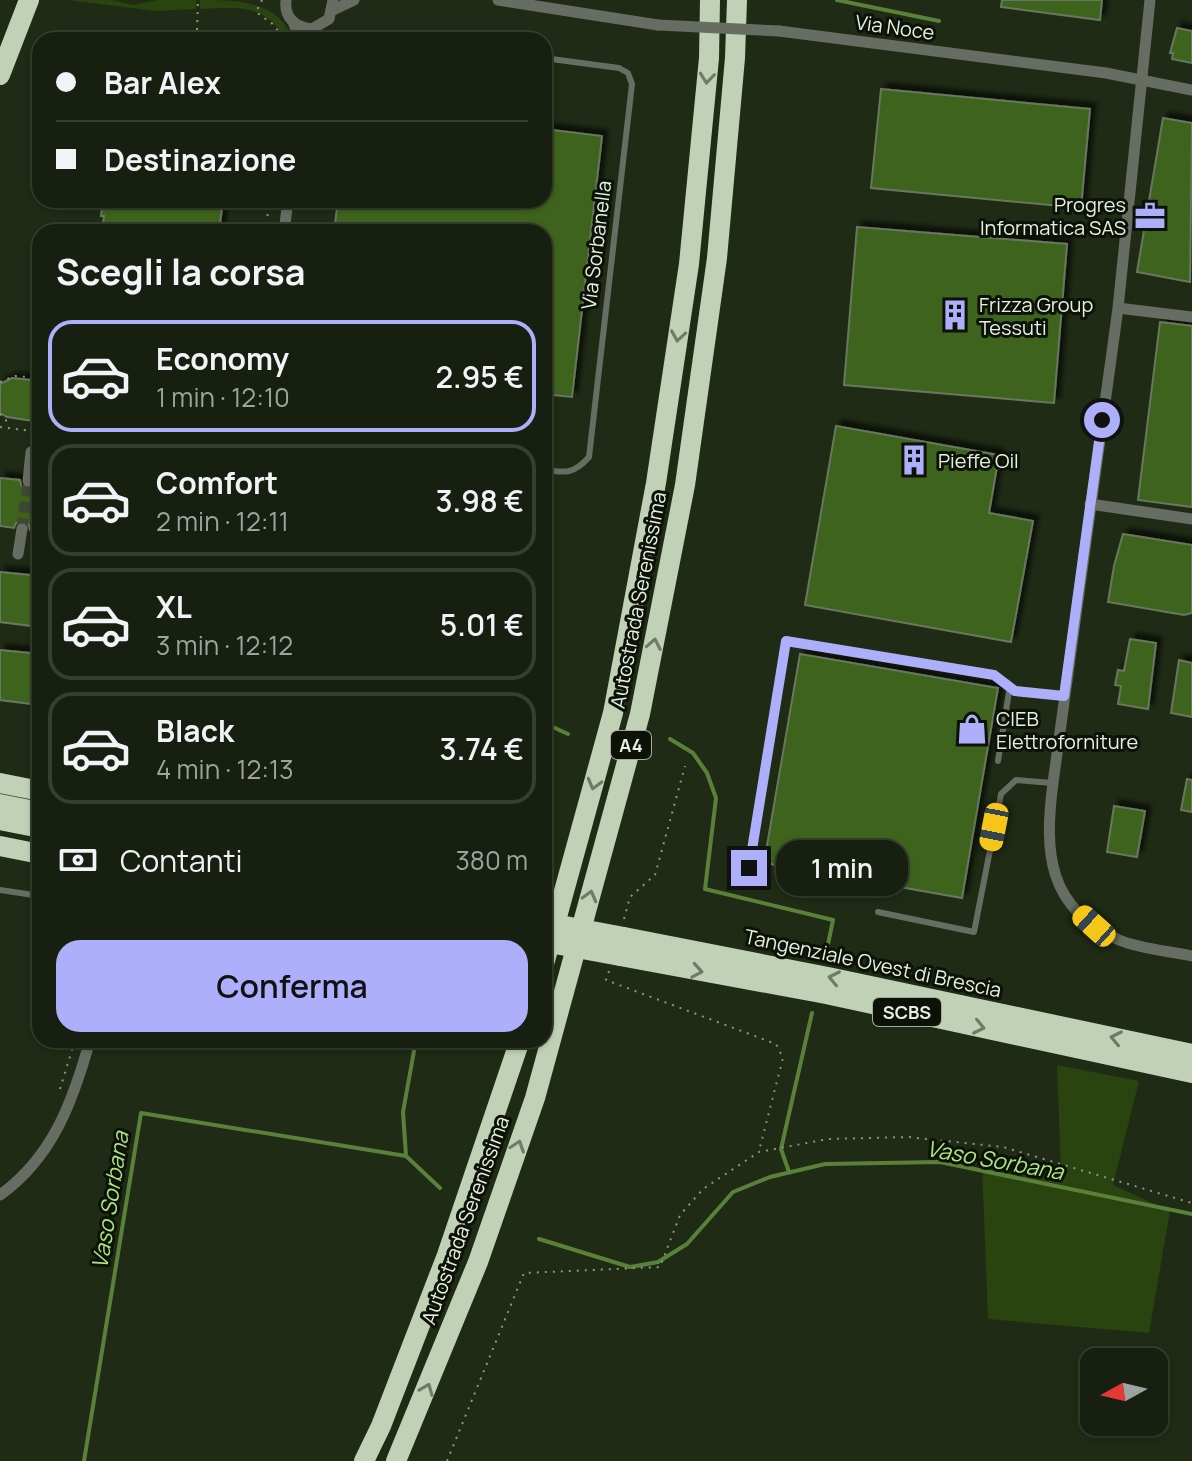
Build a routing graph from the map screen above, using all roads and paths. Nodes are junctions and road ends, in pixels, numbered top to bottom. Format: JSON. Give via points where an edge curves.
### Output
{"nodes":[{"id":1,"x":29,"y":0,"type":"edge"},
{"id":2,"x":198,"y":0,"type":"edge"},
{"id":3,"x":262,"y":0,"type":"edge"},
{"id":4,"x":271,"y":0,"type":"edge"},
{"id":5,"x":354,"y":0,"type":"edge"},
{"id":6,"x":498,"y":0,"type":"edge"},
{"id":7,"x":710,"y":0,"type":"edge"},
{"id":8,"x":737,"y":0,"type":"edge"},
{"id":9,"x":1150,"y":0,"type":"edge"},
{"id":10,"x":285,"y":3,"type":"edge"},
{"id":11,"x":333,"y":5,"type":"edge"},
{"id":12,"x":294,"y":24,"type":"junction"},
{"id":13,"x":323,"y":25,"type":"junction"},
{"id":14,"x":197,"y":30,"type":"dead end"},
{"id":15,"x":279,"y":32,"type":"edge"},
{"id":16,"x":297,"y":32,"type":"edge"},
{"id":17,"x":319,"y":32,"type":"edge"},
{"id":18,"x":552,"y":59,"type":"edge"},
{"id":19,"x":4,"y":66,"type":"edge"},
{"id":20,"x":1141,"y":80,"type":"junction"},
{"id":21,"x":0,"y":84,"type":"edge"},
{"id":22,"x":1192,"y":90,"type":"edge"},
{"id":23,"x":1118,"y":308,"type":"junction"},
{"id":24,"x":1192,"y":317,"type":"edge"},
{"id":25,"x":32,"y":377,"type":"edge"},
{"id":26,"x":0,"y":382,"type":"edge"},
{"id":27,"x":0,"y":414,"type":"edge"},
{"id":28,"x":2,"y":427,"type":"edge"},
{"id":29,"x":32,"y":431,"type":"edge"},
{"id":30,"x":31,"y":452,"type":"dead end"},
{"id":31,"x":552,"y":471,"type":"edge"},
{"id":32,"x":28,"y":481,"type":"tunnel mouth"},
{"id":33,"x":1090,"y":504,"type":"junction"},
{"id":34,"x":1192,"y":519,"type":"edge"},
{"id":35,"x":22,"y":529,"type":"tunnel mouth"},
{"id":36,"x":18,"y":554,"type":"dead end"},
{"id":37,"x":1015,"y":691,"type":"junction"},
{"id":38,"x":1064,"y":696,"type":"junction"},
{"id":39,"x":998,"y":761,"type":"dead end"},
{"id":40,"x":0,"y":783,"type":"edge"},
{"id":41,"x":1053,"y":783,"type":"junction"},
{"id":42,"x":32,"y":789,"type":"edge"},
{"id":43,"x":0,"y":804,"type":"edge"},
{"id":44,"x":32,"y":810,"type":"edge"},
{"id":45,"x":0,"y":820,"type":"edge"},
{"id":46,"x":32,"y":826,"type":"edge"},
{"id":47,"x":0,"y":846,"type":"edge"},
{"id":48,"x":32,"y":852,"type":"edge"},
{"id":49,"x":0,"y":855,"type":"edge"},
{"id":50,"x":32,"y":861,"type":"edge"},
{"id":51,"x":749,"y":868,"type":"dead end"},
{"id":52,"x":0,"y":890,"type":"edge"},
{"id":53,"x":32,"y":895,"type":"edge"},
{"id":54,"x":878,"y":912,"type":"dead end"},
{"id":55,"x":552,"y":925,"type":"edge"},
{"id":56,"x":552,"y":935,"type":"edge"},
{"id":57,"x":552,"y":943,"type":"edge"},
{"id":58,"x":622,"y":947,"type":"junction"},
{"id":59,"x":1192,"y":956,"type":"edge"},
{"id":60,"x":552,"y":1036,"type":"edge"},
{"id":61,"x":72,"y":1048,"type":"edge"},
{"id":62,"x":88,"y":1048,"type":"edge"},
{"id":63,"x":517,"y":1048,"type":"edge"},
{"id":64,"x":549,"y":1048,"type":"edge"},
{"id":65,"x":1192,"y":1054,"type":"edge"},
{"id":66,"x":1192,"y":1073,"type":"edge"},
{"id":67,"x":57,"y":1097,"type":"dead end"},
{"id":68,"x":0,"y":1195,"type":"edge"},
{"id":69,"x":1192,"y":1203,"type":"edge"},
{"id":70,"x":364,"y":1461,"type":"edge"},
{"id":71,"x":396,"y":1461,"type":"edge"},
{"id":72,"x":447,"y":1461,"type":"edge"}],
"edges":[{"from":1,"to":19,"type":"highway"},
{"from":2,"to":14,"type":"path"},
{"from":3,"to":15,"type":"path","via":[[256,12]]},
{"from":4,"to":10,"type":"street"},
{"from":5,"to":11,"type":"street"},
{"from":6,"to":20,"type":"street","name":"Via Noce","bridge":true,"via":[[658,25],[779,31]]},
{"from":7,"to":56,"type":"highway","name":"Autostrada Serenissima","number":"A4","one_way":true,"via":[[689,264],[656,483],[613,713]]},
{"from":60,"to":8,"type":"highway","name":"Autostrada Serenissima","number":"A4","one_way":true,"via":[[640,714],[685,485],[717,258]]},
{"from":9,"to":20,"type":"street"},
{"from":10,"to":12,"type":"street"},
{"from":11,"to":13,"type":"street"},
{"from":12,"to":13,"type":"street","via":[[312,29]]},
{"from":12,"to":16,"type":"street"},
{"from":13,"to":17,"type":"street"},
{"from":18,"to":31,"type":"lane","name":"Via Sorbanella","via":[[619,68],[632,84],[589,457],[578,469]]},
{"from":19,"to":21,"type":"highway"},
{"from":20,"to":22,"type":"street","name":"Via Noce"},
{"from":20,"to":23,"type":"street"},
{"from":23,"to":24,"type":"street"},
{"from":23,"to":33,"type":"street"},
{"from":25,"to":26,"type":"path"},
{"from":27,"to":28,"type":"path","via":[[6,420]]},
{"from":28,"to":29,"type":"path"},
{"from":30,"to":32,"type":"street"},
{"from":33,"to":34,"type":"street"},
{"from":33,"to":38,"type":"street"},
{"from":35,"to":36,"type":"street"},
{"from":37,"to":38,"type":"lane"},
{"from":37,"to":39,"type":"lane","via":[[1009,692]]},
{"from":37,"to":51,"type":"lane","via":[[994,675],[786,641]]},
{"from":38,"to":41,"type":"street"},
{"from":40,"to":42,"type":"highway"},
{"from":41,"to":54,"type":"lane","via":[[1016,780],[1001,794],[974,932]]},
{"from":41,"to":59,"type":"street","via":[[1050,862],[1060,889],[1076,910],[1121,941]]},
{"from":43,"to":44,"type":"highway"},
{"from":45,"to":46,"type":"highway"},
{"from":47,"to":48,"type":"highway"},
{"from":49,"to":50,"type":"highway"},
{"from":52,"to":53,"type":"lane"},
{"from":55,"to":58,"type":"highway","name":"Tangenziale Ovest di Brescia","number":"SCBS","bridge":true},
{"from":57,"to":58,"type":"highway","name":"Tangenziale Ovest di Brescia","number":"SCBS","bridge":true},
{"from":65,"to":58,"type":"highway","name":"Tangenziale Ovest di Brescia","number":"SCBS","one_way":true,"via":[[849,981]]},
{"from":58,"to":66,"type":"highway","name":"Tangenziale Ovest di Brescia","number":"SCBS","one_way":true},
{"from":61,"to":67,"type":"path"},
{"from":62,"to":68,"type":"street","via":[[62,1123],[31,1168]]},
{"from":63,"to":70,"type":"highway","name":"Autostrada Serenissima","via":[[447,1255]]},
{"from":71,"to":64,"type":"highway","name":"Autostrada Serenissima","number":"A4","one_way":true,"via":[[478,1262]]},
{"from":69,"to":72,"type":"path","via":[[1003,1147],[908,1137],[828,1139],[759,1152],[703,1189],[680,1215],[660,1267],[524,1273]]}]}
